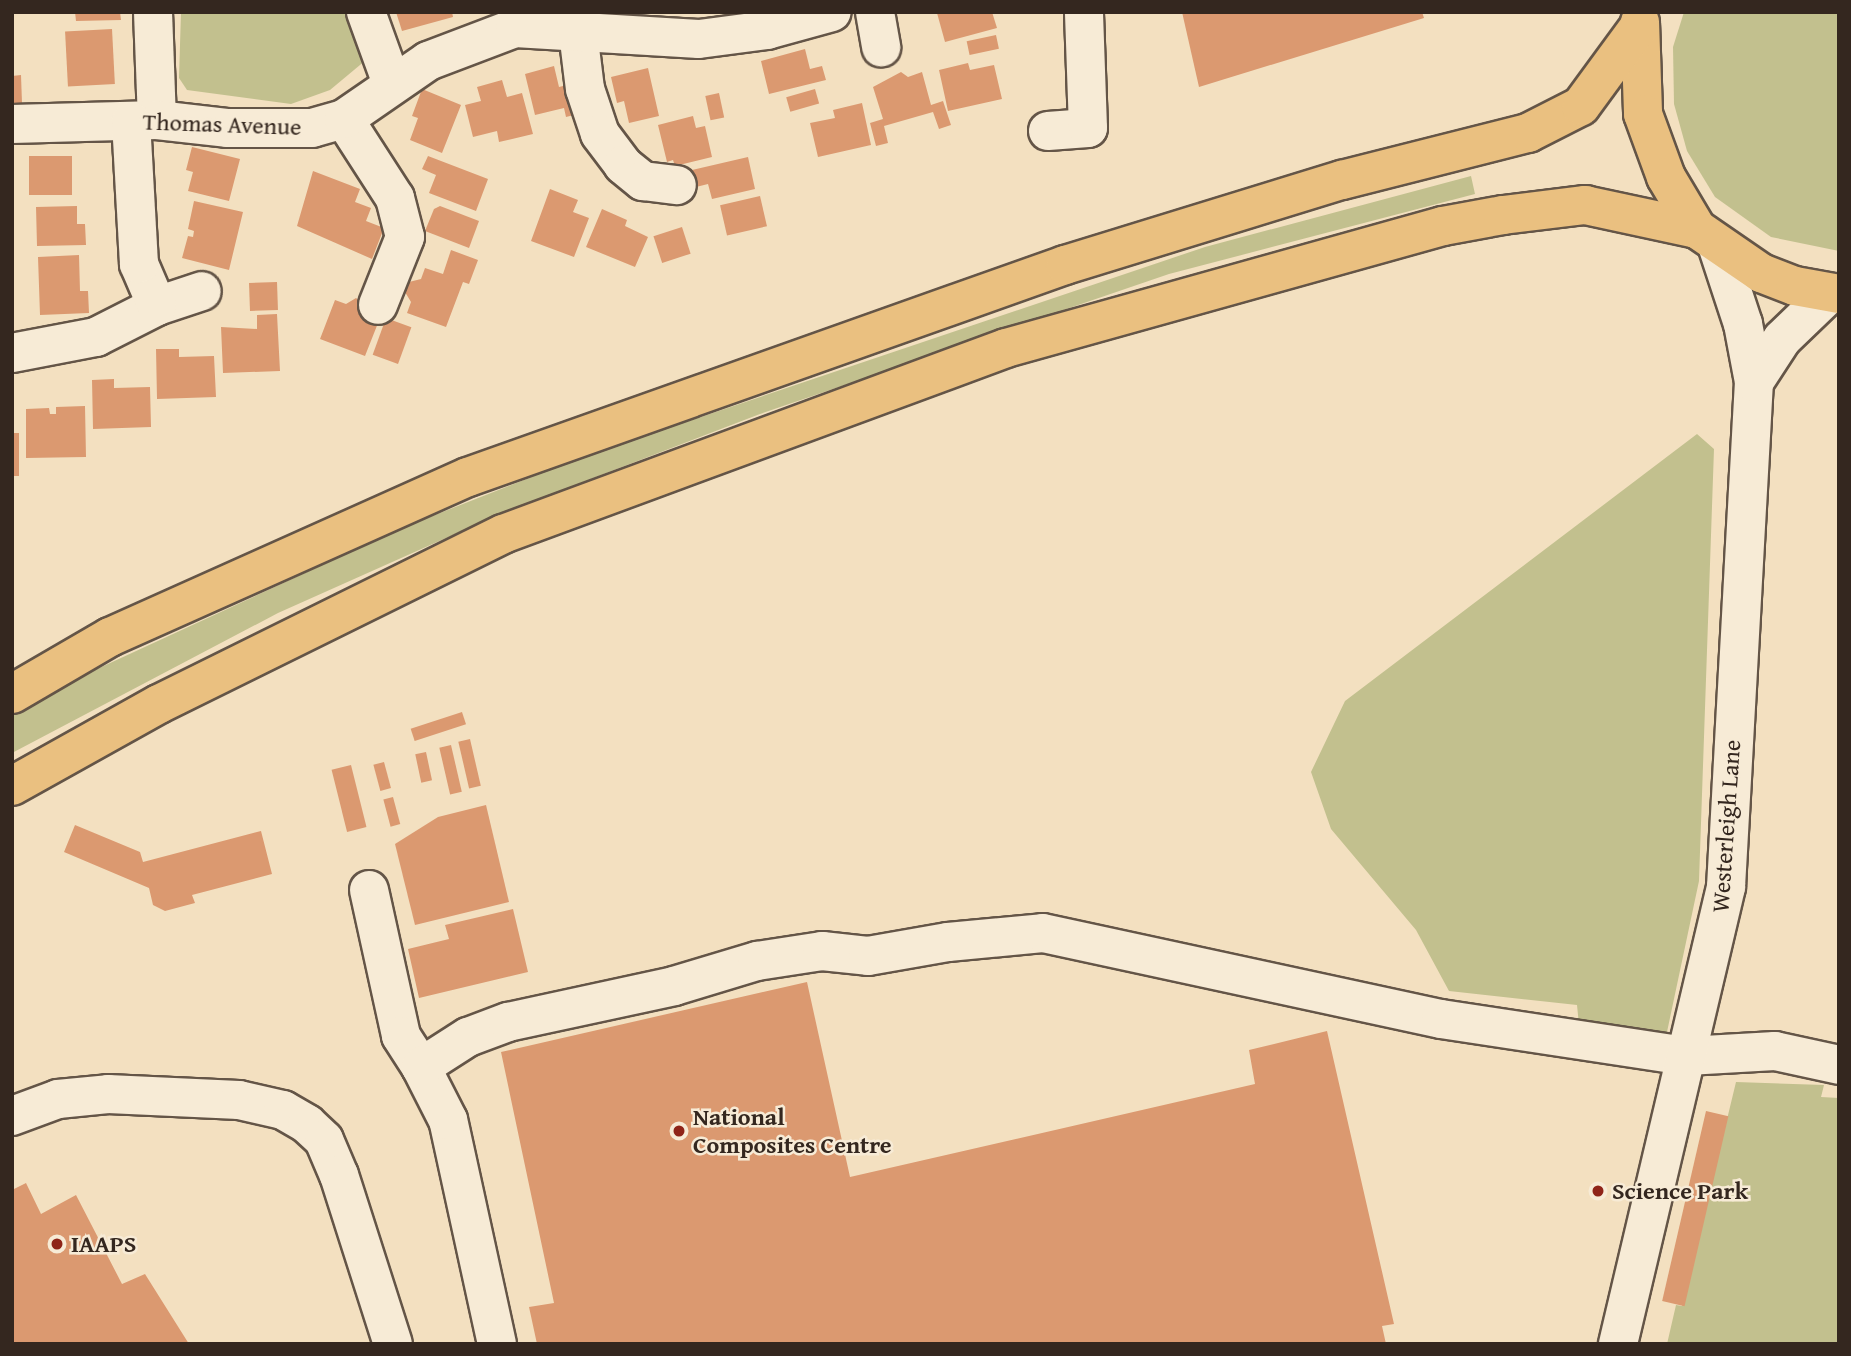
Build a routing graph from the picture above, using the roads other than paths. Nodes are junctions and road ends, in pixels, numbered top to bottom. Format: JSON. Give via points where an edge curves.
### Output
{"nodes":[{"id":1,"x":153,"y":12,"type":"edge"},
{"id":2,"x":366,"y":12,"type":"edge"},
{"id":3,"x":832,"y":12,"type":"edge"},
{"id":4,"x":1084,"y":12,"type":"edge"},
{"id":5,"x":1640,"y":20,"type":"edge"},
{"id":6,"x":578,"y":32,"type":"junction"},
{"id":7,"x":393,"y":84,"type":"junction"},
{"id":8,"x":344,"y":119,"type":"junction"},
{"id":9,"x":144,"y":120,"type":"junction"},
{"id":10,"x":12,"y":124,"type":"edge"},
{"id":11,"x":1048,"y":131,"type":"dead end"},
{"id":12,"x":677,"y":185,"type":"dead end"},
{"id":13,"x":1708,"y":239,"type":"junction"},
{"id":14,"x":202,"y":292,"type":"dead end"},
{"id":15,"x":1834,"y":294,"type":"edge"},
{"id":16,"x":377,"y":304,"type":"dead end"},
{"id":17,"x":157,"y":306,"type":"junction"},
{"id":18,"x":12,"y":353,"type":"edge"},
{"id":19,"x":1754,"y":382,"type":"junction"},
{"id":20,"x":12,"y":694,"type":"edge"},
{"id":21,"x":12,"y":786,"type":"edge"},
{"id":22,"x":369,"y":890,"type":"dead end"},
{"id":23,"x":1687,"y":1056,"type":"junction"},
{"id":24,"x":1839,"y":1065,"type":"edge"},
{"id":25,"x":421,"y":1068,"type":"junction"},
{"id":26,"x":12,"y":1116,"type":"edge"},
{"id":27,"x":393,"y":1344,"type":"edge"},
{"id":28,"x":497,"y":1344,"type":"edge"},
{"id":29,"x":1619,"y":1344,"type":"edge"}],
"edges":[{"from":1,"to":9,"type":"street"},
{"from":2,"to":7,"type":"street"},
{"from":3,"to":6,"type":"street","name":"Thomas Avenue","via":[[767,30],[699,39]]},
{"from":4,"to":11,"type":"street","via":[[1088,128]]},
{"from":5,"to":13,"type":"highway","via":[[1643,114],[1667,177]]},
{"from":5,"to":20,"type":"highway","via":[[1580,106],[1528,134],[1342,180],[1065,265],[468,477],[110,637]]},
{"from":6,"to":7,"type":"street","name":"Thomas Avenue","via":[[515,28],[428,61]]},
{"from":6,"to":12,"type":"street","via":[[585,89],[600,134],[623,165],[643,181]]},
{"from":7,"to":8,"type":"street","name":"Thomas Avenue"},
{"from":8,"to":9,"type":"street","name":"Thomas Avenue","via":[[284,131]]},
{"from":8,"to":16,"type":"street","via":[[395,198],[405,237]]},
{"from":9,"to":10,"type":"street","name":"Thomas Avenue"},
{"from":9,"to":17,"type":"street","name":"Thomas Avenue","via":[[139,264]]},
{"from":13,"to":15,"type":"highway","via":[[1761,273]]},
{"from":13,"to":19,"type":"street","name":"Westerleigh Lane","via":[[1743,324]]},
{"from":13,"to":21,"type":"highway","via":[[1585,205],[1503,215],[1443,226],[1006,348],[503,534],[159,704]]},
{"from":14,"to":17,"type":"street"},
{"from":15,"to":19,"type":"street","name":"Westerleigh Lane","via":[[1782,339]]},
{"from":17,"to":18,"type":"street","via":[[96,337]]},
{"from":19,"to":23,"type":"street","name":"Westerleigh Lane","via":[[1724,897]]},
{"from":22,"to":25,"type":"street","via":[[401,1036]]},
{"from":23,"to":24,"type":"street","via":[[1774,1051]]},
{"from":23,"to":25,"type":"street","via":[[1441,1019],[1043,933],[868,956],[822,951],[757,961],[674,985],[508,1022],[468,1037]]},
{"from":23,"to":29,"type":"street","name":"Westerleigh Lane"},
{"from":25,"to":28,"type":"street","via":[[448,1120]]},
{"from":26,"to":27,"type":"street","via":[[58,1099],[108,1094],[239,1100],[283,1110],[307,1124],[324,1140],[340,1175]]}]}
